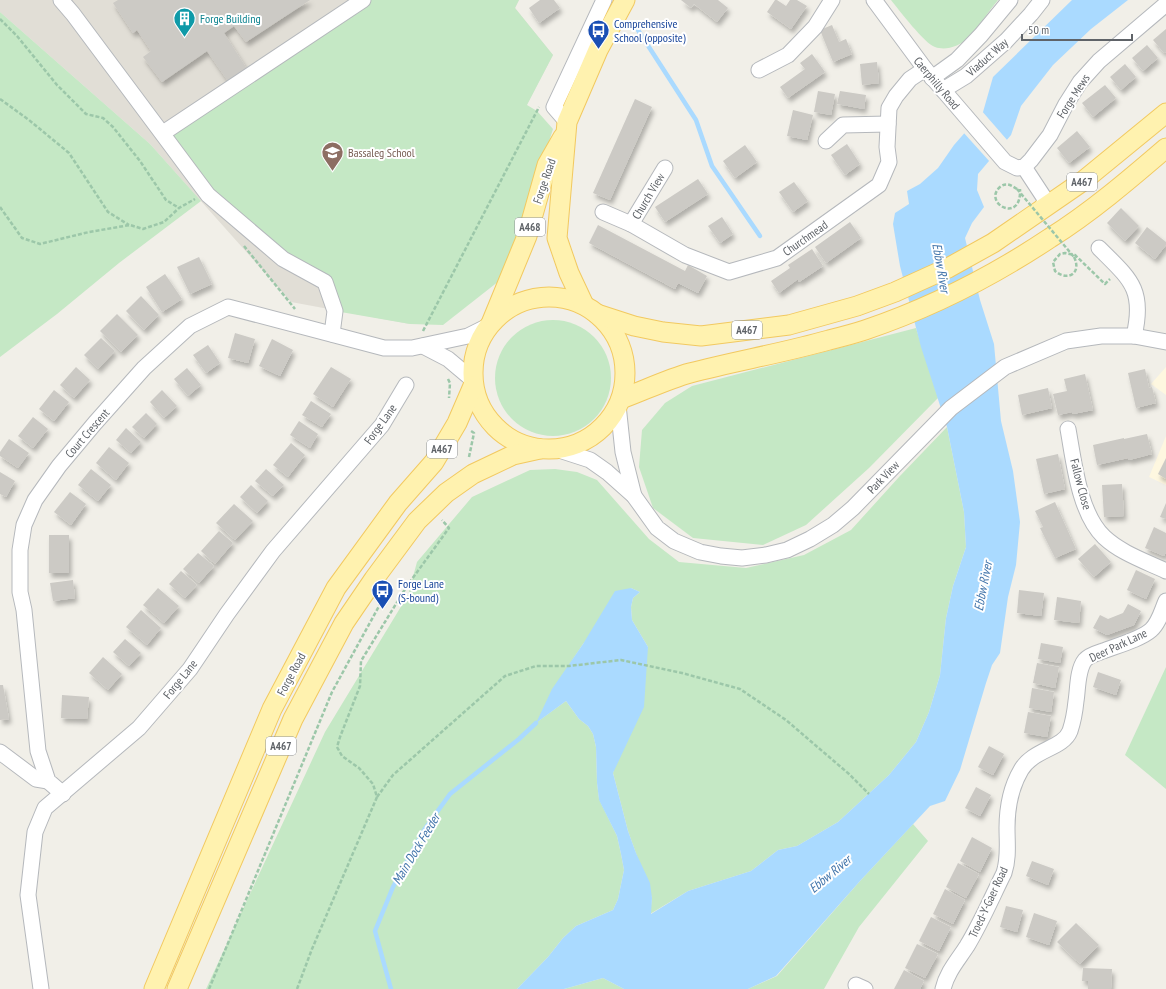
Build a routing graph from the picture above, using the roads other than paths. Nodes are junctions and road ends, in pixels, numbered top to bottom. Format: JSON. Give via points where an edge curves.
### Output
{"nodes":[{"id":1,"x":61,"y":0,"type":"edge"},
{"id":2,"x":363,"y":0,"type":"edge"},
{"id":3,"x":604,"y":0,"type":"edge"},
{"id":4,"x":832,"y":0,"type":"edge"},
{"id":5,"x":874,"y":0,"type":"edge"},
{"id":6,"x":1010,"y":0,"type":"edge"},
{"id":7,"x":1042,"y":0,"type":"edge"},
{"id":8,"x":621,"y":1,"type":"edge"},
{"id":9,"x":1166,"y":4,"type":"edge"},
{"id":10,"x":759,"y":70,"type":"dead end"},
{"id":11,"x":929,"y":73,"type":"junction"},
{"id":12,"x":947,"y":95,"type":"junction"},
{"id":13,"x":1166,"y":114,"type":"edge"},
{"id":14,"x":888,"y":124,"type":"junction"},
{"id":15,"x":566,"y":127,"type":"junction"},
{"id":16,"x":163,"y":133,"type":"junction"},
{"id":17,"x":826,"y":141,"type":"dead end"},
{"id":18,"x":1166,"y":148,"type":"edge"},
{"id":19,"x":1024,"y":167,"type":"junction"},
{"id":20,"x":665,"y":168,"type":"dead end"},
{"id":21,"x":1041,"y":201,"type":"junction"},
{"id":22,"x":603,"y":212,"type":"dead end"},
{"id":23,"x":631,"y":224,"type":"junction"},
{"id":24,"x":1099,"y":248,"type":"dead end"},
{"id":25,"x":591,"y":309,"type":"junction"},
{"id":26,"x":490,"y":324,"type":"junction"},
{"id":27,"x":332,"y":334,"type":"junction"},
{"id":28,"x":1134,"y":336,"type":"junction"},
{"id":29,"x":1166,"y":342,"type":"edge"},
{"id":30,"x":418,"y":347,"type":"junction"},
{"id":31,"x":473,"y":383,"type":"junction"},
{"id":32,"x":406,"y":385,"type":"dead end"},
{"id":33,"x":620,"y":402,"type":"junction"},
{"id":34,"x":1068,"y":429,"type":"dead end"},
{"id":35,"x":548,"y":449,"type":"junction"},
{"id":36,"x":634,"y":496,"type":"junction"},
{"id":37,"x":1166,"y":570,"type":"edge"},
{"id":38,"x":1166,"y":601,"type":"edge"},
{"id":39,"x":1066,"y":739,"type":"joint"},
{"id":40,"x":0,"y":752,"type":"edge"},
{"id":41,"x":48,"y":781,"type":"junction"},
{"id":42,"x":63,"y":794,"type":"junction"},
{"id":43,"x":41,"y":989,"type":"edge"},
{"id":44,"x":154,"y":989,"type":"edge"},
{"id":45,"x":177,"y":989,"type":"edge"},
{"id":46,"x":942,"y":989,"type":"edge"}],
"edges":[{"from":1,"to":16,"type":"street"},
{"from":2,"to":16,"type":"street"},
{"from":3,"to":15,"type":"street","via":[[554,107]]},
{"from":4,"to":10,"type":"street","via":[[815,27],[788,55]]},
{"from":5,"to":11,"type":"street","name":"Caerphilly Road"},
{"from":6,"to":11,"type":"street","name":"Churchmead","via":[[957,60]]},
{"from":7,"to":12,"type":"street","name":"Viaduct Way","via":[[1006,41]]},
{"from":8,"to":15,"type":"main road","name":"Forge Road","number":"A468"},
{"from":9,"to":19,"type":"street","name":"Forge Mews","via":[[1099,61],[1080,82],[1050,135]]},
{"from":11,"to":12,"type":"street","name":"Caerphilly Road"},
{"from":11,"to":14,"type":"street","name":"Churchmead","via":[[910,79],[896,96],[889,108]]},
{"from":12,"to":19,"type":"street","name":"Caerphilly Road","via":[[1005,162],[1017,168]]},
{"from":13,"to":21,"type":"main road","number":"A467","via":[[1083,181],[1070,190]]},
{"from":14,"to":17,"type":"street","via":[[844,125]]},
{"from":14,"to":23,"type":"street","name":"Churchmead","via":[[889,162],[879,185],[777,258],[729,272],[685,255]]},
{"from":15,"to":25,"type":"main road","name":"Forge Road","number":"A468","via":[[557,238],[569,273]]},
{"from":15,"to":26,"type":"main road","name":"Forge Road","number":"A468","via":[[548,165],[527,236]]},
{"from":16,"to":27,"type":"street","via":[[208,195],[283,259],[325,282],[335,311]]},
{"from":18,"to":33,"type":"main road","number":"A467","via":[[1051,238],[961,290],[864,331],[688,374]]},
{"from":19,"to":21,"type":"street"},
{"from":20,"to":23,"type":"street","name":"Church View"},
{"from":21,"to":25,"type":"main road","number":"A467","via":[[993,243],[948,268],[857,306],[789,325],[700,336],[634,326]]},
{"from":22,"to":23,"type":"street","name":"Churchmead"},
{"from":24,"to":28,"type":"street","via":[[1125,274],[1134,288],[1137,302]]},
{"from":25,"to":26,"type":"main road","via":[[568,299],[552,296],[535,298],[519,302],[505,310]]},
{"from":25,"to":33,"type":"main road","name":"Forge Road","via":[[608,325],[623,353],[625,384]]},
{"from":26,"to":30,"type":"street","name":"Court Crescent","via":[[468,336]]},
{"from":26,"to":31,"type":"main road","name":"Forge Road","via":[[475,352]]},
{"from":27,"to":30,"type":"street","name":"Court Crescent","via":[[384,348]]},
{"from":27,"to":41,"type":"street","name":"Court Crescent","via":[[228,307],[190,326],[144,368],[100,417],[34,500],[24,525],[20,550],[20,592],[38,751]]},
{"from":28,"to":29,"type":"street","name":"Park View"},
{"from":28,"to":36,"type":"street","name":"Park View","via":[[1101,336],[1066,341],[1005,367],[951,408],[853,508],[833,525],[787,550],[742,558],[700,552],[674,541],[657,528]]},
{"from":30,"to":31,"type":"street","name":"Court Crescent","via":[[448,359]]},
{"from":31,"to":35,"type":"main road","via":[[483,412],[501,433],[526,446]]},
{"from":31,"to":44,"type":"main road","name":"Forge Road","number":"A467","via":[[457,423],[434,462],[398,503],[336,588],[279,696]]},
{"from":32,"to":42,"type":"street","name":"Forge Lane","via":[[382,425],[273,551],[190,669],[139,728]]},
{"from":33,"to":35,"type":"main road","name":"Forge Road","via":[[608,422],[594,435],[570,447]]},
{"from":33,"to":36,"type":"street","name":"Park View","via":[[623,452]]},
{"from":34,"to":37,"type":"street","name":"Fallow Close","via":[[1080,490],[1085,508],[1094,524],[1104,537],[1117,547]]},
{"from":35,"to":36,"type":"street","name":"Park View","via":[[590,460]]},
{"from":35,"to":45,"type":"main road","name":"Forge Road","number":"A467","via":[[513,455],[473,474],[446,493],[417,521],[374,578],[344,623],[293,719]]},
{"from":38,"to":39,"type":"street","name":"Deer Park Lane","via":[[1152,630],[1085,660],[1080,670],[1071,730]]},
{"from":39,"to":46,"type":"street","name":"Troed-Y-Gaer Road","via":[[1031,758],[1017,778],[1007,815],[1007,866],[983,917]]},
{"from":40,"to":41,"type":"street","via":[[36,779]]},
{"from":41,"to":42,"type":"street"},
{"from":42,"to":43,"type":"street","name":"Forge Lane","via":[[45,808],[35,832],[28,895]]}]}
